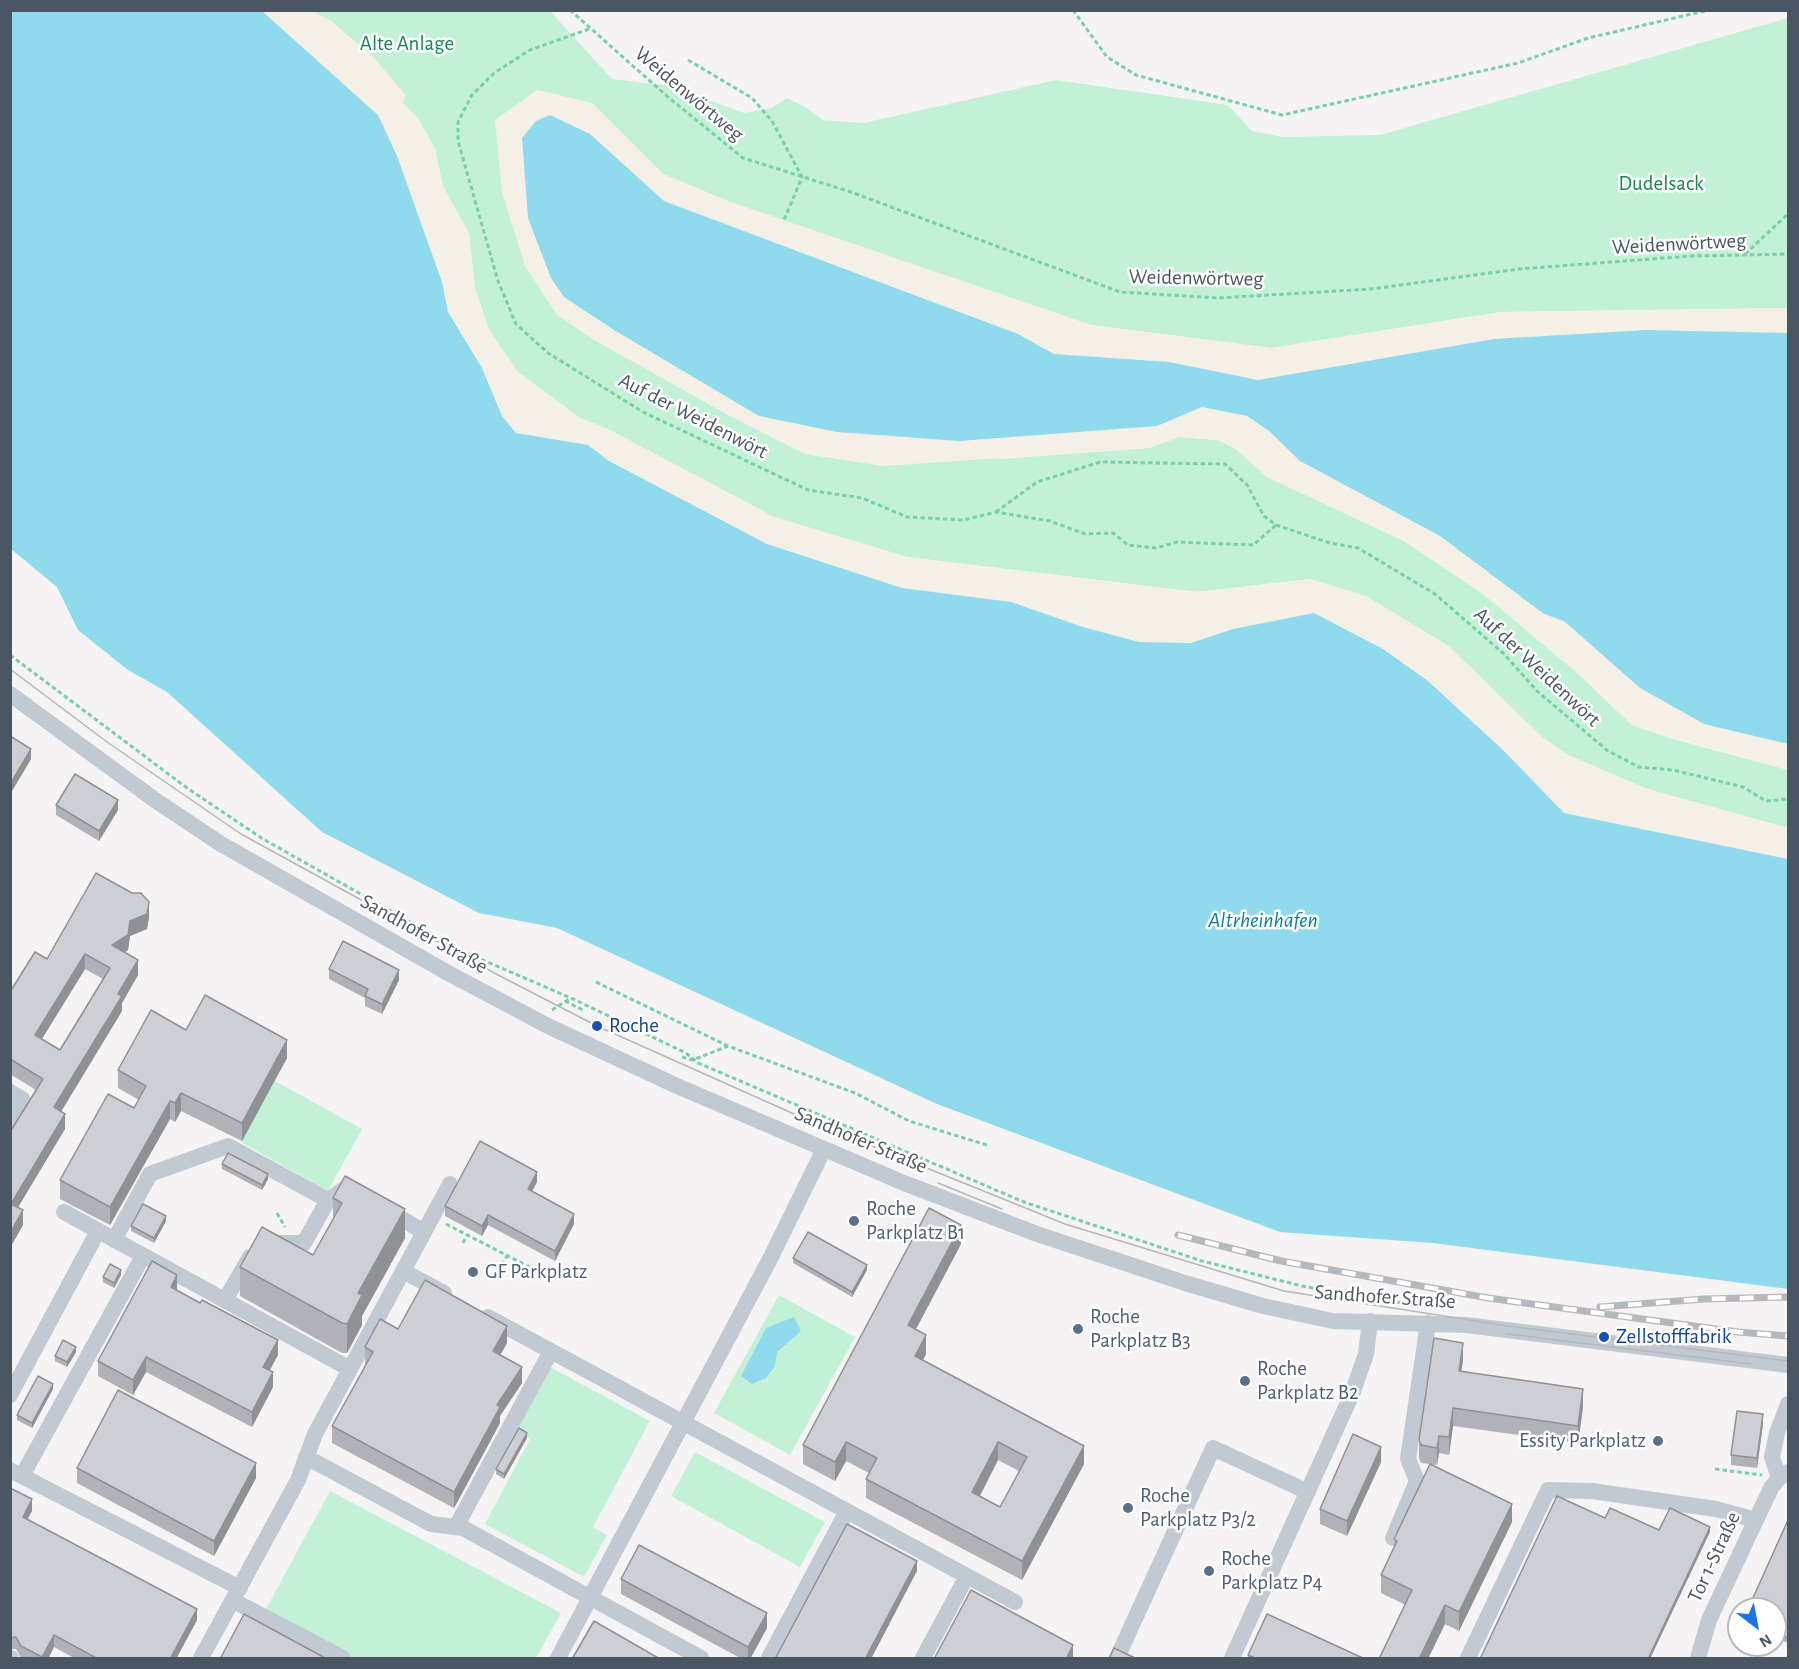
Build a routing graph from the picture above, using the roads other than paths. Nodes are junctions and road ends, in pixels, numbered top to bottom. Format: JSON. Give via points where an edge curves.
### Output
{"nodes":[{"id":1,"x":10,"y":694,"type":"edge"},
{"id":2,"x":10,"y":1092,"type":"edge"},
{"id":3,"x":10,"y":1119,"type":"edge"},
{"id":4,"x":824,"y":1149,"type":"junction"},
{"id":5,"x":450,"y":1184,"type":"dead end"},
{"id":6,"x":328,"y":1200,"type":"junction"},
{"id":7,"x":63,"y":1212,"type":"dead end"},
{"id":8,"x":428,"y":1224,"type":"junction"},
{"id":9,"x":98,"y":1231,"type":"junction"},
{"id":10,"x":114,"y":1240,"type":"junction"},
{"id":11,"x":143,"y":1256,"type":"junction"},
{"id":12,"x":403,"y":1271,"type":"junction"},
{"id":13,"x":225,"y":1300,"type":"junction"},
{"id":14,"x":458,"y":1300,"type":"edge"},
{"id":15,"x":478,"y":1311,"type":"edge"},
{"id":16,"x":1370,"y":1322,"type":"junction"},
{"id":17,"x":1428,"y":1323,"type":"junction"},
{"id":18,"x":551,"y":1351,"type":"junction"},
{"id":19,"x":1788,"y":1365,"type":"edge"},
{"id":20,"x":350,"y":1369,"type":"junction"},
{"id":21,"x":10,"y":1395,"type":"edge"},
{"id":22,"x":1788,"y":1404,"type":"edge"},
{"id":23,"x":684,"y":1422,"type":"junction"},
{"id":24,"x":306,"y":1457,"type":"junction"},
{"id":25,"x":16,"y":1473,"type":"edge"},
{"id":26,"x":1784,"y":1475,"type":"edge"},
{"id":27,"x":1308,"y":1492,"type":"junction"},
{"id":28,"x":847,"y":1510,"type":"junction"},
{"id":29,"x":1756,"y":1520,"type":"junction"},
{"id":30,"x":456,"y":1527,"type":"junction"},
{"id":31,"x":1393,"y":1538,"type":"edge"},
{"id":32,"x":967,"y":1576,"type":"junction"},
{"id":33,"x":237,"y":1595,"type":"junction"},
{"id":34,"x":591,"y":1598,"type":"junction"},
{"id":35,"x":1015,"y":1602,"type":"dead end"},
{"id":36,"x":1119,"y":1655,"type":"edge"},
{"id":37,"x":201,"y":1659,"type":"edge"},
{"id":38,"x":343,"y":1659,"type":"edge"},
{"id":39,"x":558,"y":1659,"type":"edge"},
{"id":40,"x":701,"y":1659,"type":"edge"},
{"id":41,"x":769,"y":1659,"type":"edge"},
{"id":42,"x":923,"y":1659,"type":"edge"},
{"id":43,"x":1136,"y":1659,"type":"edge"},
{"id":44,"x":1232,"y":1659,"type":"edge"},
{"id":45,"x":1468,"y":1659,"type":"edge"},
{"id":46,"x":1698,"y":1659,"type":"edge"}],
"edges":[{"from":1,"to":4,"type":"street","name":"Sandhofer Straße","via":[[155,800],[302,892],[550,1027]]},
{"from":2,"to":3,"type":"street","via":[[22,1099]]},
{"from":4,"to":16,"type":"street","name":"Sandhofer Straße","via":[[1110,1260],[1263,1306],[1333,1321]]},
{"from":4,"to":23,"type":"street"},
{"from":5,"to":8,"type":"street"},
{"from":6,"to":8,"type":"street","via":[[347,1187]]},
{"from":6,"to":10,"type":"street","via":[[228,1146],[150,1174]]},
{"from":6,"to":13,"type":"street","via":[[304,1243],[258,1242]]},
{"from":7,"to":9,"type":"street"},
{"from":8,"to":12,"type":"street"},
{"from":9,"to":10,"type":"street"},
{"from":9,"to":21,"type":"street"},
{"from":10,"to":11,"type":"street"},
{"from":11,"to":13,"type":"street"},
{"from":11,"to":25,"type":"street"},
{"from":12,"to":14,"type":"street"},
{"from":12,"to":20,"type":"street"},
{"from":13,"to":20,"type":"street"},
{"from":15,"to":18,"type":"street"},
{"from":16,"to":17,"type":"street","name":"Sandhofer Straße"},
{"from":16,"to":27,"type":"street","via":[[1366,1354],[1352,1394]]},
{"from":17,"to":19,"type":"street","name":"Sandhofer Straße"},
{"from":17,"to":31,"type":"street","via":[[1408,1460],[1417,1481]]},
{"from":18,"to":23,"type":"street"},
{"from":18,"to":30,"type":"street"},
{"from":20,"to":24,"type":"street"},
{"from":22,"to":26,"type":"street","via":[[1772,1457]]},
{"from":23,"to":28,"type":"street"},
{"from":23,"to":34,"type":"street"},
{"from":24,"to":30,"type":"street","via":[[431,1524]]},
{"from":24,"to":33,"type":"street","via":[[298,1480]]},
{"from":25,"to":33,"type":"street"},
{"from":26,"to":29,"type":"street","name":"Tor 1-Straße"},
{"from":27,"to":36,"type":"street","via":[[1213,1448]]},
{"from":27,"to":44,"type":"street"},
{"from":28,"to":32,"type":"street"},
{"from":28,"to":41,"type":"street"},
{"from":29,"to":45,"type":"street","via":[[1716,1509],[1592,1491],[1548,1490]]},
{"from":29,"to":46,"type":"street","name":"Tor 1-Straße","via":[[1709,1620]]},
{"from":30,"to":34,"type":"street"},
{"from":32,"to":35,"type":"street"},
{"from":32,"to":42,"type":"street"},
{"from":33,"to":37,"type":"street"},
{"from":33,"to":38,"type":"street"},
{"from":34,"to":39,"type":"street"},
{"from":34,"to":40,"type":"street"},
{"from":36,"to":43,"type":"street"}]}
